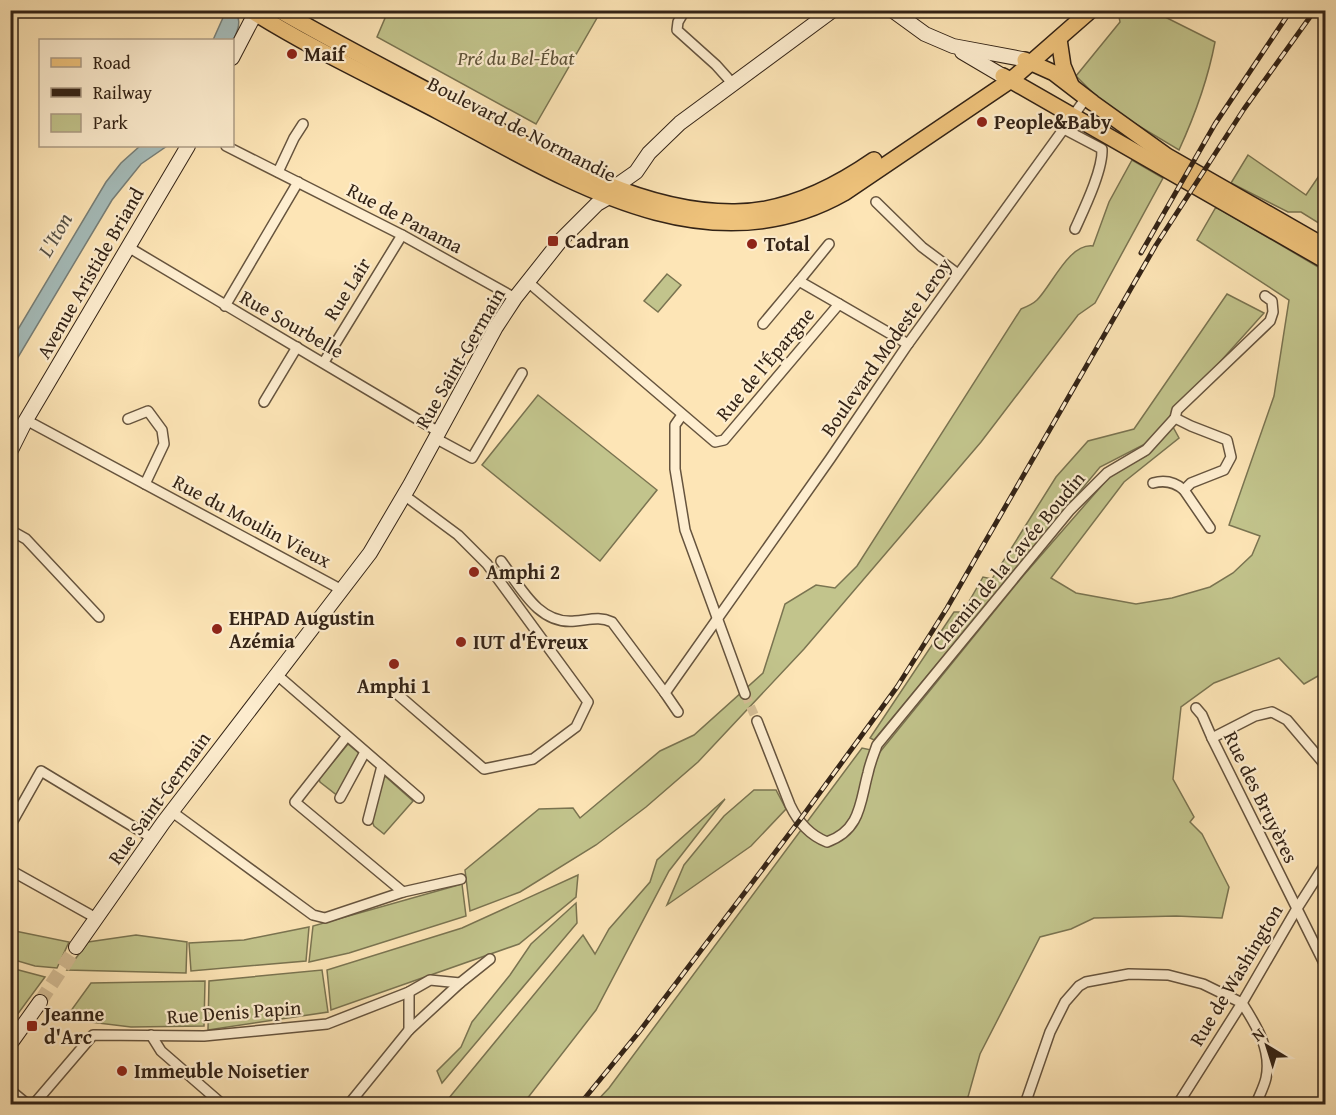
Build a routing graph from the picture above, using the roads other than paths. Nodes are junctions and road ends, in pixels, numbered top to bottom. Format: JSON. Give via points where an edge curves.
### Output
{"nodes":[{"id":1,"x":279,"y":10,"type":"edge"},
{"id":2,"x":685,"y":10,"type":"edge"},
{"id":3,"x":833,"y":10,"type":"edge"},
{"id":4,"x":892,"y":10,"type":"edge"},
{"id":5,"x":1078,"y":10,"type":"edge"},
{"id":6,"x":1091,"y":10,"type":"edge"},
{"id":7,"x":254,"y":12,"type":"edge"},
{"id":8,"x":1059,"y":39,"type":"junction"},
{"id":9,"x":952,"y":46,"type":"junction"},
{"id":10,"x":234,"y":54,"type":"edge"},
{"id":11,"x":1027,"y":61,"type":"junction"},
{"id":12,"x":1012,"y":81,"type":"junction"},
{"id":13,"x":733,"y":84,"type":"junction"},
{"id":14,"x":1071,"y":85,"type":"junction"},
{"id":15,"x":978,"y":97,"type":"junction"},
{"id":16,"x":1086,"y":98,"type":"junction"},
{"id":17,"x":1073,"y":116,"type":"junction"},
{"id":18,"x":303,"y":124,"type":"dead end"},
{"id":19,"x":1064,"y":129,"type":"junction"},
{"id":20,"x":187,"y":147,"type":"edge"},
{"id":21,"x":228,"y":147,"type":"edge"},
{"id":22,"x":278,"y":172,"type":"junction"},
{"id":23,"x":298,"y":182,"type":"junction"},
{"id":24,"x":612,"y":192,"type":"junction"},
{"id":25,"x":876,"y":202,"type":"dead end"},
{"id":26,"x":1075,"y":229,"type":"dead end"},
{"id":27,"x":402,"y":235,"type":"junction"},
{"id":28,"x":829,"y":244,"type":"dead end"},
{"id":29,"x":1326,"y":246,"type":"edge"},
{"id":30,"x":128,"y":247,"type":"junction"},
{"id":31,"x":1326,"y":261,"type":"edge"},
{"id":32,"x":958,"y":274,"type":"junction"},
{"id":33,"x":799,"y":281,"type":"junction"},
{"id":34,"x":528,"y":282,"type":"junction"},
{"id":35,"x":1265,"y":296,"type":"dead end"},
{"id":36,"x":515,"y":298,"type":"junction"},
{"id":37,"x":840,"y":304,"type":"junction"},
{"id":38,"x":225,"y":306,"type":"junction"},
{"id":39,"x":763,"y":324,"type":"dead end"},
{"id":40,"x":908,"y":344,"type":"junction"},
{"id":41,"x":297,"y":347,"type":"junction"},
{"id":42,"x":324,"y":362,"type":"junction"},
{"id":43,"x":522,"y":373,"type":"dead end"},
{"id":44,"x":264,"y":402,"type":"dead end"},
{"id":45,"x":682,"y":415,"type":"junction"},
{"id":46,"x":1175,"y":418,"type":"junction"},
{"id":47,"x":128,"y":419,"type":"dead end"},
{"id":48,"x":26,"y":420,"type":"junction"},
{"id":49,"x":437,"y":435,"type":"junction"},
{"id":50,"x":10,"y":452,"type":"edge"},
{"id":51,"x":1153,"y":483,"type":"dead end"},
{"id":52,"x":145,"y":484,"type":"junction"},
{"id":53,"x":1184,"y":490,"type":"junction"},
{"id":54,"x":404,"y":495,"type":"junction"},
{"id":55,"x":1210,"y":528,"type":"dead end"},
{"id":56,"x":10,"y":530,"type":"edge"},
{"id":57,"x":501,"y":561,"type":"dead end"},
{"id":58,"x":342,"y":590,"type":"junction"},
{"id":59,"x":99,"y":617,"type":"dead end"},
{"id":60,"x":718,"y":617,"type":"junction"},
{"id":61,"x":276,"y":674,"type":"junction"},
{"id":62,"x":396,"y":693,"type":"dead end"},
{"id":63,"x":665,"y":693,"type":"junction"},
{"id":64,"x":745,"y":694,"type":"tunnel mouth"},
{"id":65,"x":1196,"y":708,"type":"dead end"},
{"id":66,"x":678,"y":712,"type":"dead end"},
{"id":67,"x":756,"y":721,"type":"tunnel mouth"},
{"id":68,"x":347,"y":736,"type":"junction"},
{"id":69,"x":1212,"y":738,"type":"junction"},
{"id":70,"x":365,"y":752,"type":"junction"},
{"id":71,"x":382,"y":766,"type":"junction"},
{"id":72,"x":1326,"y":766,"type":"edge"},
{"id":73,"x":340,"y":798,"type":"dead end"},
{"id":74,"x":419,"y":798,"type":"dead end"},
{"id":75,"x":171,"y":812,"type":"junction"},
{"id":76,"x":368,"y":820,"type":"dead end"},
{"id":77,"x":10,"y":826,"type":"edge"},
{"id":78,"x":152,"y":838,"type":"junction"},
{"id":79,"x":1326,"y":863,"type":"edge"},
{"id":80,"x":10,"y":870,"type":"edge"},
{"id":81,"x":461,"y":879,"type":"dead end"},
{"id":82,"x":403,"y":892,"type":"junction"},
{"id":83,"x":1296,"y":910,"type":"junction"},
{"id":84,"x":96,"y":918,"type":"junction"},
{"id":85,"x":76,"y":947,"type":"tunnel mouth"},
{"id":86,"x":490,"y":958,"type":"dead end"},
{"id":87,"x":1326,"y":967,"type":"edge"},
{"id":88,"x":460,"y":983,"type":"junction"},
{"id":89,"x":409,"y":992,"type":"junction"},
{"id":90,"x":40,"y":1002,"type":"tunnel mouth"},
{"id":91,"x":1242,"y":1003,"type":"junction"},
{"id":92,"x":409,"y":1030,"type":"junction"},
{"id":93,"x":151,"y":1035,"type":"junction"},
{"id":94,"x":10,"y":1044,"type":"edge"},
{"id":95,"x":10,"y":1090,"type":"edge"},
{"id":96,"x":27,"y":1104,"type":"edge"},
{"id":97,"x":34,"y":1104,"type":"edge"},
{"id":98,"x":222,"y":1104,"type":"edge"},
{"id":99,"x":349,"y":1104,"type":"edge"},
{"id":100,"x":1025,"y":1104,"type":"edge"},
{"id":101,"x":1178,"y":1104,"type":"edge"},
{"id":102,"x":1256,"y":1104,"type":"edge"}],
"edges":[{"from":1,"to":24,"type":"main road","name":"Boulevard de Normandie"},
{"from":2,"to":13,"type":"street","via":[[677,30]]},
{"from":3,"to":13,"type":"street","name":"Rue Saint-Germain"},
{"from":4,"to":9,"type":"street","via":[[925,34]]},
{"from":5,"to":11,"type":"main road"},
{"from":6,"to":8,"type":"main road"},
{"from":7,"to":10,"type":"street"},
{"from":7,"to":24,"type":"main road","name":"Boulevard de Normandie","via":[[576,183]]},
{"from":8,"to":11,"type":"main road"},
{"from":8,"to":14,"type":"main road"},
{"from":9,"to":11,"type":"street"},
{"from":9,"to":12,"type":"street"},
{"from":11,"to":12,"type":"main road"},
{"from":11,"to":14,"type":"main road"},
{"from":12,"to":15,"type":"main road"},
{"from":12,"to":15,"type":"main road","via":[[1010,90]]},
{"from":12,"to":17,"type":"main road"},
{"from":13,"to":24,"type":"street","name":"Rue Saint-Germain","via":[[680,123],[649,153],[636,172]]},
{"from":14,"to":16,"type":"main road"},
{"from":15,"to":24,"type":"main road","name":"Boulevard de Normandie","via":[[841,182],[809,198],[769,209],[701,210]]},
{"from":16,"to":17,"type":"street","name":"Boulevard Modeste Leroy"},
{"from":16,"to":29,"type":"main road","via":[[1167,156]]},
{"from":17,"to":19,"type":"street","name":"Boulevard Modeste Leroy"},
{"from":17,"to":31,"type":"main road"},
{"from":18,"to":22,"type":"street"},
{"from":19,"to":26,"type":"street","via":[[1102,149],[1094,184]]},
{"from":19,"to":32,"type":"street","name":"Boulevard Modeste Leroy"},
{"from":20,"to":30,"type":"street","name":"Avenue Aristide Briand"},
{"from":21,"to":22,"type":"street","name":"Rue de Panama"},
{"from":22,"to":23,"type":"street","name":"Rue de Panama"},
{"from":23,"to":27,"type":"street","name":"Rue de Panama"},
{"from":23,"to":38,"type":"street"},
{"from":24,"to":34,"type":"street","name":"Rue Saint-Germain","via":[[561,240]]},
{"from":25,"to":32,"type":"street","via":[[922,247]]},
{"from":27,"to":36,"type":"street","name":"Rue de Panama"},
{"from":27,"to":42,"type":"street","name":"Rue Lair"},
{"from":28,"to":33,"type":"street","name":"Rue de l'Épargne"},
{"from":30,"to":38,"type":"street","name":"Rue Sourbelle"},
{"from":30,"to":48,"type":"street","name":"Avenue Aristide Briand"},
{"from":32,"to":40,"type":"street","name":"Boulevard Modeste Leroy"},
{"from":33,"to":37,"type":"street"},
{"from":33,"to":39,"type":"street","name":"Rue de l'Épargne"},
{"from":34,"to":36,"type":"street","name":"Rue Saint-Germain"},
{"from":34,"to":45,"type":"street"},
{"from":35,"to":46,"type":"street","name":"Chemin de la Cavée Boudin","via":[[1272,301],[1270,321],[1177,410]]},
{"from":36,"to":49,"type":"street","name":"Rue Saint-Germain","via":[[478,356]]},
{"from":37,"to":40,"type":"street","name":"Rue de l'Épargne"},
{"from":37,"to":45,"type":"street","name":"Rue de l'Épargne","via":[[724,440],[715,442]]},
{"from":38,"to":41,"type":"street","name":"Rue Sourbelle"},
{"from":40,"to":60,"type":"street","name":"Boulevard Modeste Leroy"},
{"from":41,"to":42,"type":"street","name":"Rue Sourbelle"},
{"from":41,"to":44,"type":"street"},
{"from":42,"to":49,"type":"street","name":"Rue Sourbelle"},
{"from":43,"to":49,"type":"street","name":"Rue Sourbelle","via":[[472,458]]},
{"from":45,"to":60,"type":"street","via":[[675,425],[676,485],[685,530]]},
{"from":46,"to":53,"type":"street","via":[[1227,440],[1231,457],[1224,470],[1191,483]]},
{"from":46,"to":67,"type":"street","name":"Chemin de la Cavée Boudin","via":[[1146,450],[1107,473],[1070,510],[877,746],[855,821],[838,838],[827,842],[804,828],[793,812]]},
{"from":47,"to":52,"type":"street","name":"Rue du Moulin Vieux","via":[[148,411],[162,430],[164,444]]},
{"from":48,"to":50,"type":"street","name":"Avenue Aristide Briand"},
{"from":48,"to":52,"type":"street","name":"Rue du Moulin Vieux"},
{"from":49,"to":54,"type":"street","name":"Rue Saint-Germain"},
{"from":51,"to":53,"type":"street","via":[[1170,482]]},
{"from":52,"to":58,"type":"street","name":"Rue du Moulin Vieux"},
{"from":53,"to":55,"type":"street"},
{"from":54,"to":58,"type":"street","name":"Rue Saint-Germain","via":[[370,553]]},
{"from":54,"to":62,"type":"street","via":[[487,564],[588,702],[576,727],[533,759],[484,769]]},
{"from":56,"to":59,"type":"street","via":[[26,539]]},
{"from":57,"to":63,"type":"street","via":[[537,609],[550,617],[572,622],[602,617],[612,622]]},
{"from":58,"to":61,"type":"street","name":"Rue Saint-Germain"},
{"from":60,"to":63,"type":"street","name":"Boulevard Modeste Leroy"},
{"from":60,"to":64,"type":"street"},
{"from":61,"to":68,"type":"street"},
{"from":61,"to":75,"type":"street","name":"Rue Saint-Germain"},
{"from":63,"to":66,"type":"street"},
{"from":65,"to":69,"type":"street","name":"Rue des Bruyères"},
{"from":68,"to":70,"type":"street"},
{"from":68,"to":82,"type":"street","via":[[295,802]]},
{"from":69,"to":72,"type":"street","via":[[1255,716],[1272,712],[1287,720]]},
{"from":69,"to":83,"type":"street","name":"Rue des Bruyères"},
{"from":70,"to":71,"type":"street"},
{"from":70,"to":73,"type":"street"},
{"from":71,"to":74,"type":"street"},
{"from":71,"to":76,"type":"street"},
{"from":75,"to":78,"type":"street","name":"Rue Saint-Germain"},
{"from":75,"to":82,"type":"street","via":[[313,915],[325,918]]},
{"from":77,"to":78,"type":"street","via":[[41,771]]},
{"from":78,"to":84,"type":"street","name":"Rue Saint-Germain"},
{"from":79,"to":83,"type":"street","name":"Rue de Washington"},
{"from":80,"to":84,"type":"street"},
{"from":81,"to":82,"type":"street"},
{"from":83,"to":87,"type":"street","name":"Rue des Bruyères"},
{"from":83,"to":91,"type":"street","name":"Rue de Washington"},
{"from":84,"to":85,"type":"street","name":"Rue Saint-Germain"},
{"from":86,"to":88,"type":"street"},
{"from":88,"to":89,"type":"street","name":"Rue Denis Papin","via":[[430,980]]},
{"from":88,"to":92,"type":"street"},
{"from":89,"to":92,"type":"street"},
{"from":89,"to":93,"type":"street","name":"Rue Denis Papin","via":[[327,1024],[204,1036]]},
{"from":90,"to":94,"type":"street"},
{"from":91,"to":100,"type":"street","via":[[1203,984],[1168,975],[1129,974],[1086,982],[1065,1002],[1050,1032]]},
{"from":91,"to":101,"type":"street","name":"Rue de Washington"},
{"from":91,"to":102,"type":"street","via":[[1261,1032],[1267,1059],[1266,1077]]},
{"from":92,"to":99,"type":"street"},
{"from":93,"to":97,"type":"street","name":"Rue Denis Papin","via":[[93,1035]]},
{"from":93,"to":98,"type":"street","via":[[161,1051]]},
{"from":95,"to":96,"type":"street"}]}
